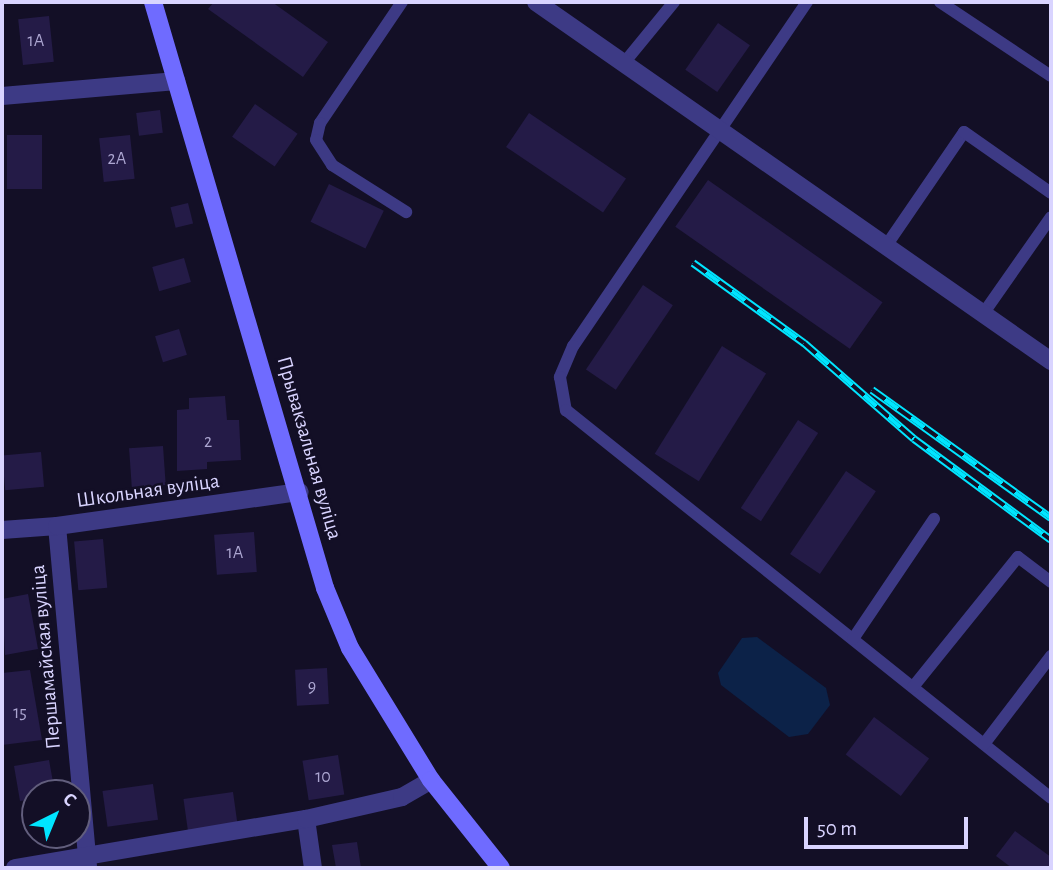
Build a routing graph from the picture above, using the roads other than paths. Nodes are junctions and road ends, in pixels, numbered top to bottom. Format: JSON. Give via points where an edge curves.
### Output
{"nodes":[{"id":1,"x":153,"y":2,"type":"edge"},
{"id":2,"x":402,"y":2,"type":"edge"},
{"id":3,"x":536,"y":2,"type":"edge"},
{"id":4,"x":674,"y":2,"type":"edge"},
{"id":5,"x":807,"y":2,"type":"edge"},
{"id":6,"x":940,"y":2,"type":"edge"},
{"id":7,"x":624,"y":63,"type":"junction"},
{"id":8,"x":1051,"y":76,"type":"edge"},
{"id":9,"x":176,"y":81,"type":"junction"},
{"id":10,"x":2,"y":96,"type":"edge"},
{"id":11,"x":720,"y":130,"type":"junction"},
{"id":12,"x":1051,"y":193,"type":"edge"},
{"id":13,"x":406,"y":212,"type":"dead end"},
{"id":14,"x":1051,"y":217,"type":"edge"},
{"id":15,"x":886,"y":246,"type":"junction"},
{"id":16,"x":983,"y":314,"type":"junction"},
{"id":17,"x":1051,"y":361,"type":"edge"},
{"id":18,"x":300,"y":492,"type":"junction"},
{"id":19,"x":934,"y":519,"type":"dead end"},
{"id":20,"x":57,"y":526,"type":"junction"},
{"id":21,"x":2,"y":530,"type":"edge"},
{"id":22,"x":1051,"y":582,"type":"edge"},
{"id":23,"x":853,"y":639,"type":"junction"},
{"id":24,"x":1051,"y":656,"type":"edge"},
{"id":25,"x":913,"y":687,"type":"junction"},
{"id":26,"x":984,"y":744,"type":"junction"},
{"id":27,"x":431,"y":780,"type":"junction"},
{"id":28,"x":1051,"y":798,"type":"edge"},
{"id":29,"x":306,"y":818,"type":"junction"},
{"id":30,"x":88,"y":863,"type":"edge"},
{"id":31,"x":15,"y":868,"type":"edge"},
{"id":32,"x":313,"y":868,"type":"edge"},
{"id":33,"x":501,"y":868,"type":"edge"}],
"edges":[{"from":1,"to":9,"type":"street","name":"Прывакзальная вуліца"},
{"from":2,"to":13,"type":"lane","via":[[320,123],[316,140],[332,165]]},
{"from":3,"to":7,"type":"street"},
{"from":4,"to":7,"type":"lane"},
{"from":5,"to":11,"type":"lane"},
{"from":6,"to":8,"type":"lane"},
{"from":7,"to":11,"type":"street"},
{"from":9,"to":10,"type":"street"},
{"from":9,"to":18,"type":"street","name":"Прывакзальная вуліца"},
{"from":11,"to":15,"type":"street"},
{"from":11,"to":23,"type":"lane","via":[[573,346],[561,377],[566,410]]},
{"from":12,"to":15,"type":"lane","via":[[964,132]]},
{"from":14,"to":16,"type":"lane"},
{"from":15,"to":16,"type":"street"},
{"from":16,"to":17,"type":"street"},
{"from":18,"to":20,"type":"street","name":"Школьная вуліца"},
{"from":18,"to":27,"type":"street","name":"Прывакзальная вуліца","via":[[325,588],[350,648]]},
{"from":19,"to":23,"type":"lane"},
{"from":20,"to":21,"type":"street","name":"Школьная вуліца"},
{"from":20,"to":30,"type":"street","name":"Першамайская вуліца"},
{"from":22,"to":25,"type":"lane","via":[[1018,557]]},
{"from":23,"to":25,"type":"lane"},
{"from":24,"to":26,"type":"lane"},
{"from":25,"to":26,"type":"lane"},
{"from":26,"to":28,"type":"lane"},
{"from":27,"to":29,"type":"street","via":[[401,797]]},
{"from":27,"to":33,"type":"street","name":"Прывакзальная вуліца"},
{"from":29,"to":30,"type":"street"},
{"from":29,"to":32,"type":"street"},
{"from":30,"to":31,"type":"street"}]}
